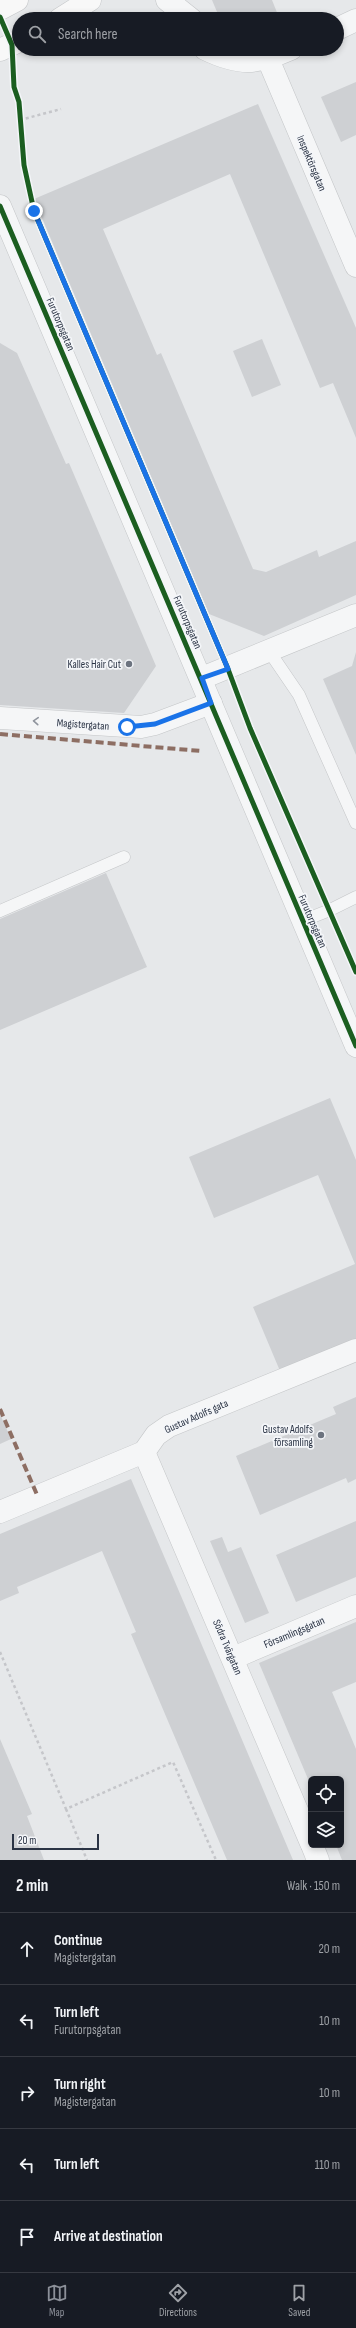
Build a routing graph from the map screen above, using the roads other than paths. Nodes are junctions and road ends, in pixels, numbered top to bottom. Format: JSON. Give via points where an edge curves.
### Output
{"nodes":[{"id":1,"x":17,"y":0,"type":"edge"},
{"id":2,"x":90,"y":0,"type":"edge"},
{"id":3,"x":167,"y":0,"type":"edge"},
{"id":4,"x":192,"y":0,"type":"edge"},
{"id":5,"x":0,"y":9,"type":"edge"},
{"id":6,"x":71,"y":12,"type":"edge"},
{"id":7,"x":183,"y":12,"type":"edge"},
{"id":8,"x":192,"y":12,"type":"edge"},
{"id":9,"x":356,"y":20,"type":"edge"},
{"id":10,"x":344,"y":26,"type":"edge"},
{"id":11,"x":12,"y":44,"type":"edge"},
{"id":12,"x":0,"y":50,"type":"edge"},
{"id":13,"x":226,"y":56,"type":"edge"},
{"id":14,"x":275,"y":56,"type":"edge"},
{"id":15,"x":268,"y":59,"type":"junction"},
{"id":16,"x":2,"y":218,"type":"edge"},
{"id":17,"x":356,"y":266,"type":"edge"},
{"id":18,"x":356,"y":615,"type":"edge"},
{"id":19,"x":269,"y":651,"type":"junction"},
{"id":20,"x":202,"y":678,"type":"junction"},
{"id":21,"x":211,"y":703,"type":"junction"},
{"id":22,"x":0,"y":718,"type":"edge"},
{"id":23,"x":356,"y":823,"type":"edge"},
{"id":24,"x":124,"y":857,"type":"dead end"},
{"id":25,"x":356,"y":896,"type":"edge"},
{"id":26,"x":0,"y":911,"type":"edge"},
{"id":27,"x":302,"y":920,"type":"junction"},
{"id":28,"x":356,"y":1046,"type":"edge"},
{"id":29,"x":356,"y":1350,"type":"edge"},
{"id":30,"x":144,"y":1452,"type":"junction"},
{"id":31,"x":0,"y":1512,"type":"edge"},
{"id":32,"x":356,"y":1606,"type":"edge"},
{"id":33,"x":233,"y":1658,"type":"junction"},
{"id":34,"x":308,"y":1835,"type":"edge"},
{"id":35,"x":314,"y":1848,"type":"edge"},
{"id":36,"x":318,"y":1860,"type":"edge"}],
"edges":[{"from":1,"to":5,"type":"main road"},
{"from":2,"to":6,"type":"main road"},
{"from":3,"to":7,"type":"street"},
{"from":4,"to":8,"type":"street"},
{"from":9,"to":10,"type":"street"},
{"from":11,"to":12,"type":"main road"},
{"from":13,"to":15,"type":"street","via":[[254,62]]},
{"from":14,"to":15,"type":"street"},
{"from":15,"to":17,"type":"street","name":"Inspektörsgatan"},
{"from":16,"to":20,"type":"street","name":"Furutorpsgatan"},
{"from":18,"to":19,"type":"street"},
{"from":19,"to":20,"type":"street"},
{"from":19,"to":23,"type":"lane","via":[[299,695]]},
{"from":20,"to":21,"type":"street","name":"Furutorpsgatan"},
{"from":21,"to":22,"type":"street","name":"Magistergatan","one_way":true,"via":[[141,727]]},
{"from":21,"to":27,"type":"street","name":"Furutorpsgatan"},
{"from":24,"to":26,"type":"lane"},
{"from":25,"to":27,"type":"lane","via":[[330,910]]},
{"from":27,"to":28,"type":"street","name":"Furutorpsgatan"},
{"from":29,"to":30,"type":"street","name":"Gustav Adolfs gata","via":[[169,1426],[156,1435]]},
{"from":30,"to":31,"type":"street"},
{"from":30,"to":33,"type":"street","name":"Södra Tvärgatan"},
{"from":32,"to":33,"type":"street","name":"Församlingsgatan"},
{"from":33,"to":34,"type":"street","name":"Södra Tvärgatan"},
{"from":35,"to":36,"type":"street","name":"Södra Tvärgatan"}]}
